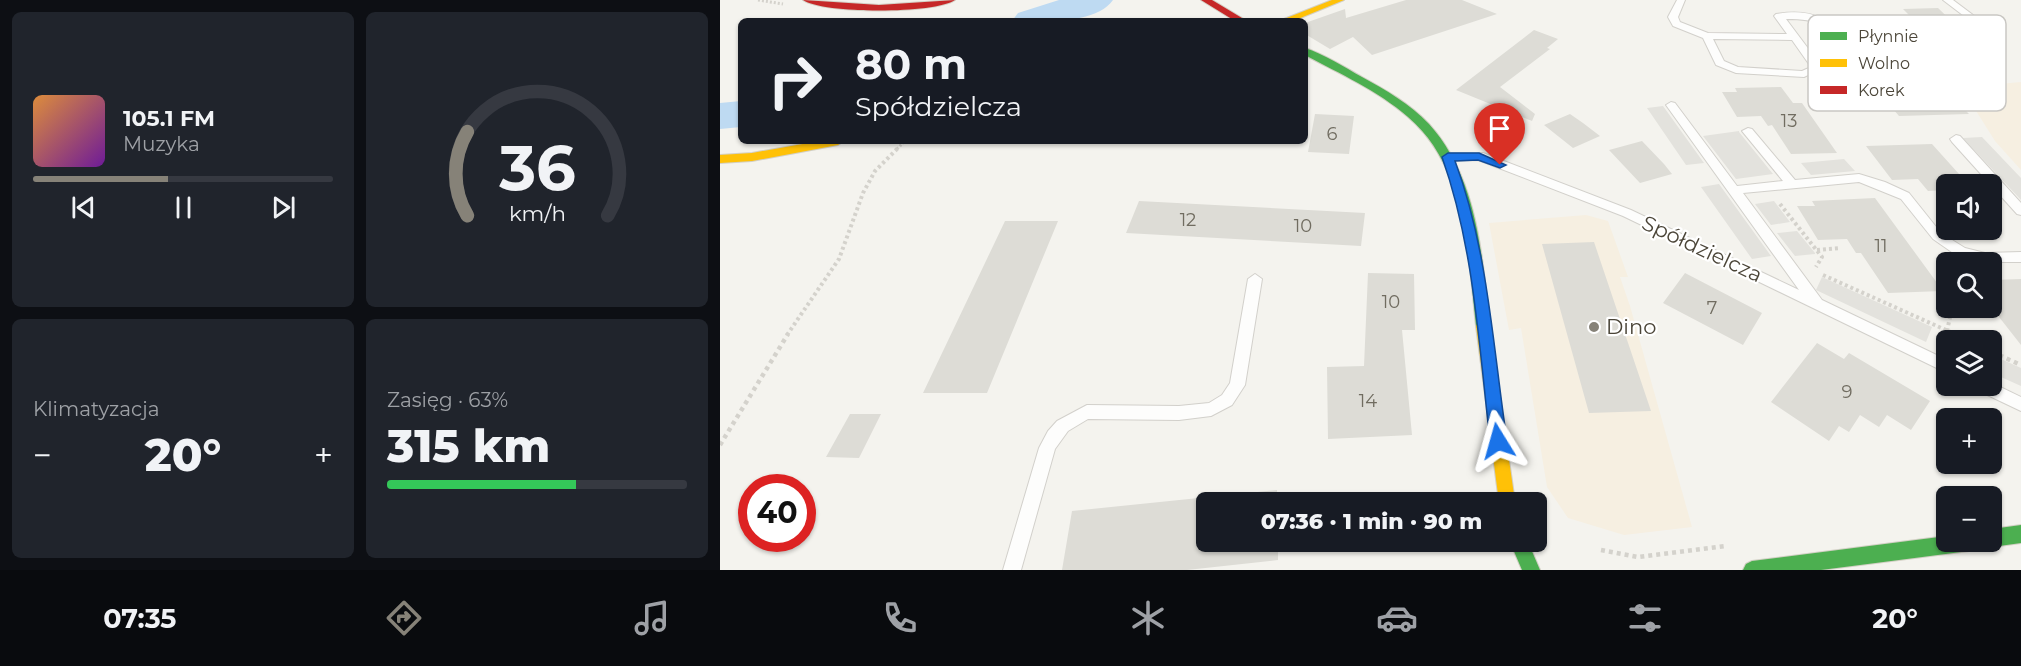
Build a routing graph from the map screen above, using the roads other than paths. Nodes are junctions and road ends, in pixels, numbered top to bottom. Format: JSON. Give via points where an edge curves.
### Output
{"nodes":[{"id":1,"x":807,"y":0,"type":"edge"},
{"id":2,"x":951,"y":0,"type":"edge"},
{"id":3,"x":1204,"y":0,"type":"edge"},
{"id":4,"x":1340,"y":0,"type":"edge"},
{"id":5,"x":1681,"y":0,"type":"edge"},
{"id":6,"x":1947,"y":0,"type":"edge"},
{"id":7,"x":1967,"y":15,"type":"edge"},
{"id":8,"x":1808,"y":16,"type":"edge"},
{"id":9,"x":1236,"y":18,"type":"edge"},
{"id":10,"x":1292,"y":18,"type":"edge"},
{"id":11,"x":1707,"y":36,"type":"junction"},
{"id":12,"x":1793,"y":38,"type":"junction"},
{"id":13,"x":1308,"y":53,"type":"edge"},
{"id":14,"x":1808,"y":57,"type":"edge"},
{"id":15,"x":1808,"y":72,"type":"edge"},
{"id":16,"x":1671,"y":105,"type":"dead end"},
{"id":17,"x":1748,"y":131,"type":"dead end"},
{"id":18,"x":1956,"y":139,"type":"dead end"},
{"id":19,"x":822,"y":144,"type":"edge"},
{"id":20,"x":1448,"y":157,"type":"junction"},
{"id":21,"x":720,"y":159,"type":"edge"},
{"id":22,"x":1791,"y":184,"type":"junction"},
{"id":23,"x":1734,"y":190,"type":"junction"},
{"id":24,"x":2021,"y":211,"type":"edge"},
{"id":25,"x":2021,"y":257,"type":"edge"},
{"id":26,"x":1255,"y":279,"type":"dead end"},
{"id":27,"x":1816,"y":303,"type":"junction"},
{"id":28,"x":1936,"y":363,"type":"edge"},
{"id":29,"x":2002,"y":395,"type":"edge"},
{"id":30,"x":2021,"y":404,"type":"edge"},
{"id":31,"x":1506,"y":492,"type":"edge"},
{"id":32,"x":2021,"y":534,"type":"edge"},
{"id":33,"x":2002,"y":537,"type":"edge"},
{"id":34,"x":1936,"y":546,"type":"edge"},
{"id":35,"x":1523,"y":552,"type":"edge"},
{"id":36,"x":1012,"y":570,"type":"edge"},
{"id":37,"x":1531,"y":570,"type":"edge"},
{"id":38,"x":1752,"y":570,"type":"edge"}],
"edges":[{"from":1,"to":2,"type":"street","via":[[886,10]]},
{"from":3,"to":9,"type":"street"},
{"from":4,"to":10,"type":"street"},
{"from":5,"to":11,"type":"lane","via":[[1672,17],[1676,24]]},
{"from":6,"to":7,"type":"lane"},
{"from":8,"to":12,"type":"lane","via":[[1779,16]]},
{"from":11,"to":12,"type":"lane"},
{"from":11,"to":15,"type":"lane","via":[[1720,63],[1737,70]]},
{"from":12,"to":14,"type":"lane"},
{"from":13,"to":20,"type":"street","via":[[1400,107],[1424,126]]},
{"from":16,"to":23,"type":"lane"},
{"from":17,"to":22,"type":"lane"},
{"from":18,"to":24,"type":"lane"},
{"from":19,"to":21,"type":"street"},
{"from":20,"to":27,"type":"lane","name":"Spółdzielcza","via":[[1479,156],[1627,213]]},
{"from":20,"to":31,"type":"street","via":[[1462,196],[1475,264]]},
{"from":22,"to":23,"type":"lane"},
{"from":22,"to":25,"type":"lane","via":[[1859,178],[1874,182],[1909,198],[1937,236],[1961,252],[1985,258]]},
{"from":23,"to":27,"type":"lane"},
{"from":26,"to":36,"type":"lane","via":[[1237,385],[1227,400],[1211,409],[1179,413],[1087,412],[1073,418],[1053,434],[1047,448]]},
{"from":27,"to":28,"type":"lane","name":"Spółdzielcza"},
{"from":29,"to":30,"type":"lane"},
{"from":32,"to":33,"type":"street"},
{"from":34,"to":38,"type":"street"},
{"from":35,"to":37,"type":"street"}]}
